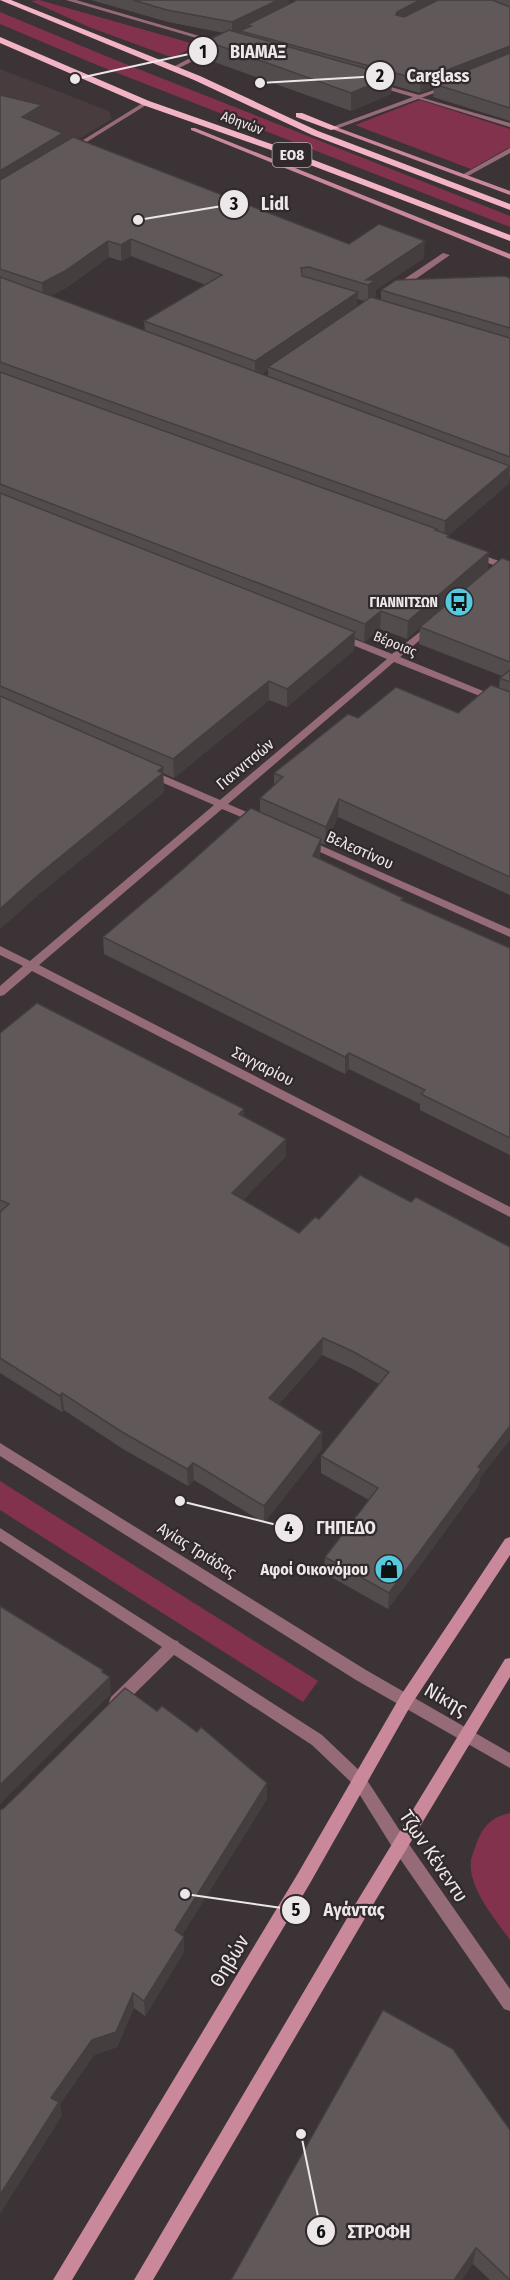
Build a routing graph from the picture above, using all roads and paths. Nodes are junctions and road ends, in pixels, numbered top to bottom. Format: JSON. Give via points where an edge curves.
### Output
{"nodes":[{"id":1,"x":4,"y":0,"type":"edge"},
{"id":2,"x":69,"y":0,"type":"edge"},
{"id":3,"x":0,"y":40,"type":"edge"},
{"id":4,"x":223,"y":43,"type":"junction"},
{"id":5,"x":233,"y":43,"type":"edge"},
{"id":6,"x":173,"y":69,"type":"junction"},
{"id":7,"x":197,"y":78,"type":"junction"},
{"id":8,"x":372,"y":84,"type":"edge"},
{"id":9,"x":455,"y":84,"type":"edge"},
{"id":10,"x":418,"y":97,"type":"junction"},
{"id":11,"x":146,"y":103,"type":"junction"},
{"id":12,"x":510,"y":125,"type":"edge"},
{"id":13,"x":334,"y":128,"type":"junction"},
{"id":14,"x":193,"y":129,"type":"joint"},
{"id":15,"x":510,"y":150,"type":"edge"},
{"id":16,"x":58,"y":157,"type":"edge"},
{"id":17,"x":464,"y":176,"type":"junction"},
{"id":18,"x":510,"y":193,"type":"edge"},
{"id":19,"x":510,"y":207,"type":"edge"},
{"id":20,"x":510,"y":238,"type":"edge"},
{"id":21,"x":446,"y":255,"type":"dead end"},
{"id":22,"x":510,"y":257,"type":"edge"},
{"id":23,"x":388,"y":294,"type":"edge"},
{"id":24,"x":469,"y":553,"type":"edge"},
{"id":25,"x":508,"y":564,"type":"edge"},
{"id":26,"x":494,"y":573,"type":"edge"},
{"id":27,"x":443,"y":616,"type":"edge"},
{"id":28,"x":328,"y":632,"type":"edge"},
{"id":29,"x":394,"y":658,"type":"junction"},
{"id":30,"x":510,"y":705,"type":"edge"},
{"id":31,"x":137,"y":767,"type":"edge"},
{"id":32,"x":221,"y":804,"type":"junction"},
{"id":33,"x":264,"y":823,"type":"edge"},
{"id":34,"x":296,"y":838,"type":"edge"},
{"id":35,"x":510,"y":933,"type":"edge"},
{"id":36,"x":0,"y":950,"type":"edge"},
{"id":37,"x":31,"y":966,"type":"junction"},
{"id":38,"x":0,"y":992,"type":"edge"},
{"id":39,"x":510,"y":1212,"type":"edge"},
{"id":40,"x":0,"y":1449,"type":"edge"},
{"id":41,"x":0,"y":1534,"type":"edge"},
{"id":42,"x":510,"y":1543,"type":"edge"},
{"id":43,"x":172,"y":1646,"type":"junction"},
{"id":44,"x":510,"y":1664,"type":"edge"},
{"id":45,"x":406,"y":1700,"type":"junction"},
{"id":46,"x":107,"y":1711,"type":"edge"},
{"id":47,"x":466,"y":1735,"type":"junction"},
{"id":48,"x":510,"y":1761,"type":"edge"},
{"id":49,"x":358,"y":1779,"type":"junction"},
{"id":50,"x":400,"y":1845,"type":"junction"},
{"id":51,"x":510,"y":2002,"type":"edge"},
{"id":52,"x":62,"y":2280,"type":"edge"},
{"id":53,"x":143,"y":2280,"type":"edge"}],
"edges":[{"from":1,"to":6,"type":"highway","name":"Αθηνών","number":"ΕΟ8"},
{"from":2,"to":4,"type":"street"},
{"from":3,"to":11,"type":"highway","name":"Αθηνών","number":"ΕΟ8"},
{"from":4,"to":5,"type":"street"},
{"from":4,"to":6,"type":"street"},
{"from":6,"to":7,"type":"highway","name":"Αθηνών","number":"ΕΟ8"},
{"from":7,"to":13,"type":"highway"},
{"from":7,"to":19,"type":"highway","name":"Αθηνών","number":"ΕΟ8","via":[[315,133]]},
{"from":8,"to":10,"type":"street"},
{"from":9,"to":10,"type":"street"},
{"from":10,"to":12,"type":"street"},
{"from":10,"to":13,"type":"street"},
{"from":11,"to":14,"type":"highway"},
{"from":11,"to":16,"type":"street"},
{"from":11,"to":20,"type":"highway","name":"Αθηνών","number":"ΕΟ8"},
{"from":13,"to":17,"type":"main road"},
{"from":14,"to":22,"type":"main road","name":"Αθηνών"},
{"from":15,"to":17,"type":"street"},
{"from":17,"to":18,"type":"main road"},
{"from":21,"to":23,"type":"street"},
{"from":24,"to":25,"type":"street"},
{"from":25,"to":26,"type":"street"},
{"from":27,"to":29,"type":"street","name":"Γιαννιτσών"},
{"from":28,"to":29,"type":"street","name":"Βέροιας"},
{"from":29,"to":30,"type":"street","name":"Βέροιας"},
{"from":29,"to":32,"type":"street","name":"Γιαννιτσών"},
{"from":31,"to":32,"type":"street"},
{"from":32,"to":33,"type":"street"},
{"from":32,"to":37,"type":"street","name":"Γιαννιτσών"},
{"from":34,"to":35,"type":"street","name":"Βελεστίνου"},
{"from":36,"to":37,"type":"street","name":"Σαγγαρίου"},
{"from":37,"to":38,"type":"street","name":"Γιαννιτσών"},
{"from":37,"to":39,"type":"street","name":"Σαγγαρίου"},
{"from":40,"to":45,"type":"street","name":"Αγίας Τριάδας"},
{"from":41,"to":43,"type":"street"},
{"from":42,"to":45,"type":"main road","name":"Θηβών"},
{"from":43,"to":46,"type":"street"},
{"from":43,"to":49,"type":"street","name":"Τζων Κένεντυ","via":[[317,1740]]},
{"from":44,"to":47,"type":"main road"},
{"from":45,"to":47,"type":"street","name":"Νίκης"},
{"from":45,"to":49,"type":"main road","name":"Θηβών"},
{"from":47,"to":48,"type":"street"},
{"from":47,"to":50,"type":"main road"},
{"from":49,"to":50,"type":"street","name":"Τζων Κένεντυ"},
{"from":49,"to":52,"type":"main road","name":"Θηβών","via":[[303,1880]]},
{"from":50,"to":51,"type":"street","name":"Τζων Κένεντυ"},
{"from":50,"to":53,"type":"main road"}]}
